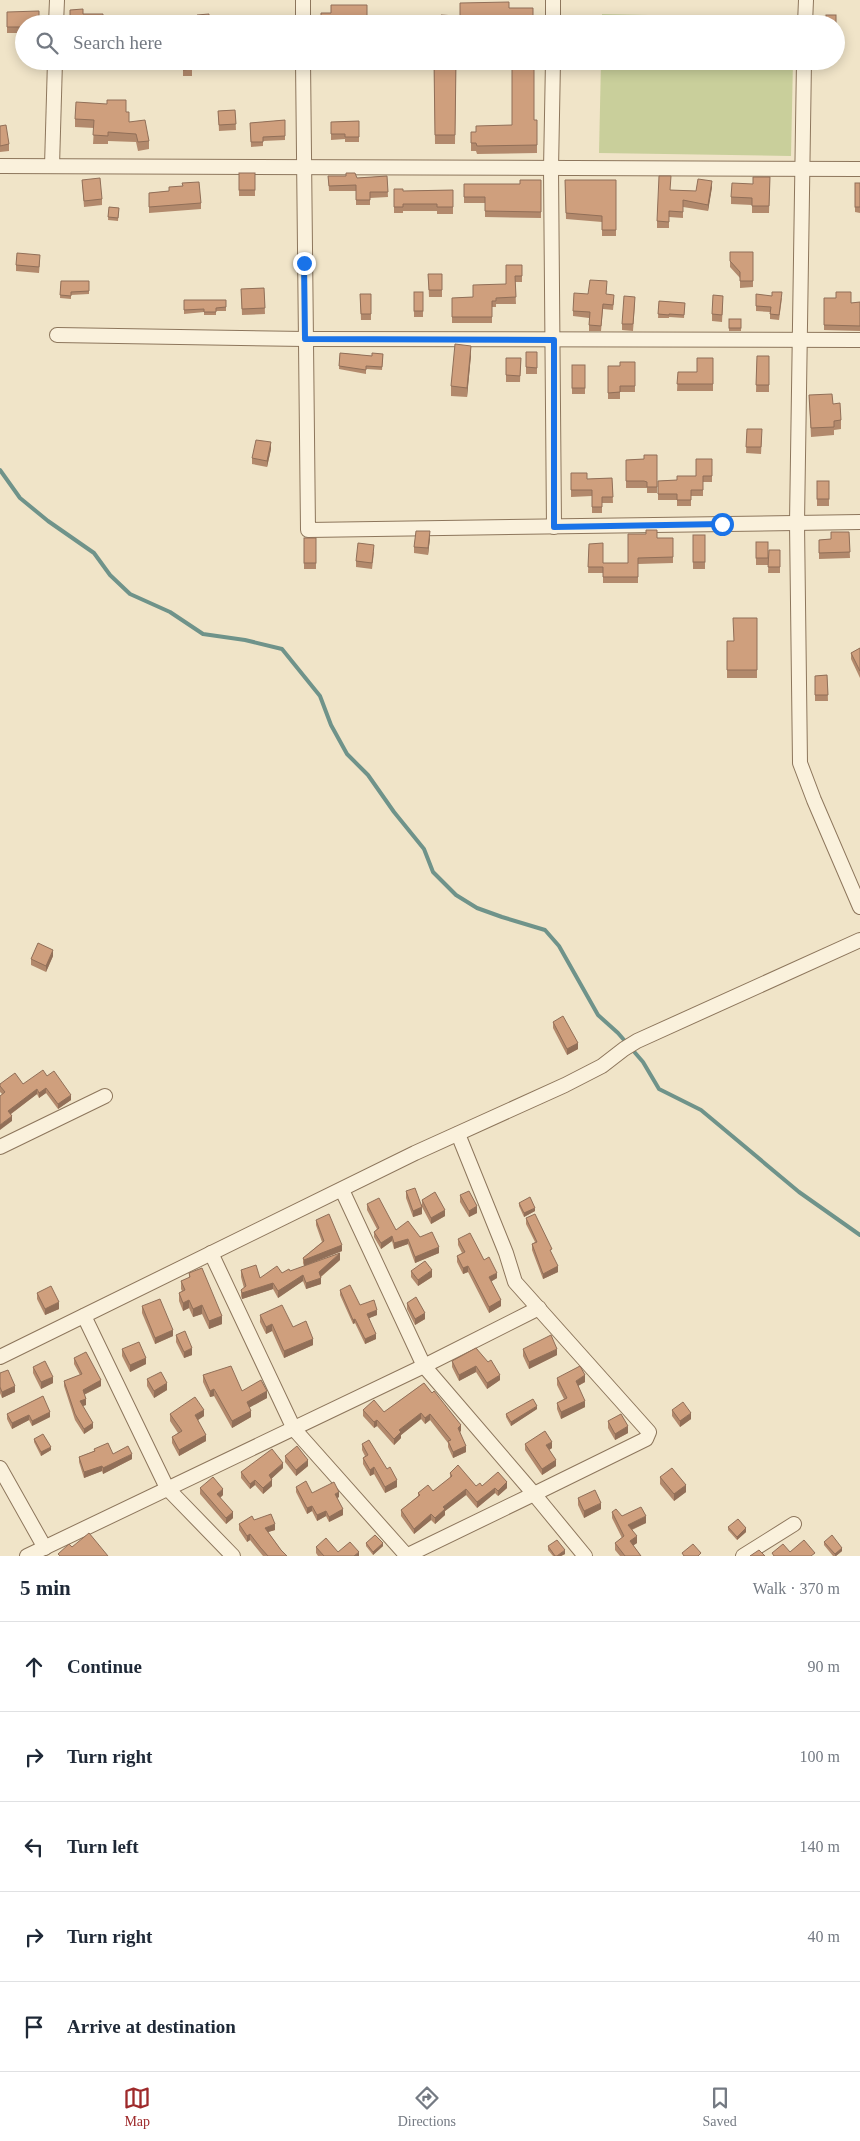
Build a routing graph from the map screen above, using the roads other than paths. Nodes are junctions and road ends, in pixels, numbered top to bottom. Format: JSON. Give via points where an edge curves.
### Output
{"nodes":[{"id":1,"x":57,"y":0,"type":"edge"},
{"id":2,"x":303,"y":0,"type":"edge"},
{"id":3,"x":553,"y":0,"type":"edge"},
{"id":4,"x":806,"y":0,"type":"edge"},
{"id":5,"x":56,"y":15,"type":"edge"},
{"id":6,"x":303,"y":15,"type":"edge"},
{"id":7,"x":553,"y":15,"type":"edge"},
{"id":8,"x":805,"y":15,"type":"edge"},
{"id":9,"x":55,"y":70,"type":"edge"},
{"id":10,"x":303,"y":70,"type":"edge"},
{"id":11,"x":553,"y":70,"type":"edge"},
{"id":12,"x":804,"y":70,"type":"edge"},
{"id":13,"x":0,"y":166,"type":"edge"},
{"id":14,"x":52,"y":166,"type":"junction"},
{"id":15,"x":303,"y":168,"type":"junction"},
{"id":16,"x":551,"y":169,"type":"junction"},
{"id":17,"x":860,"y":169,"type":"edge"},
{"id":18,"x":802,"y":170,"type":"junction"},
{"id":19,"x":57,"y":335,"type":"dead end"},
{"id":20,"x":305,"y":339,"type":"junction"},
{"id":21,"x":800,"y":339,"type":"junction"},
{"id":22,"x":554,"y":340,"type":"junction"},
{"id":23,"x":860,"y":340,"type":"edge"},
{"id":24,"x":860,"y":522,"type":"edge"},
{"id":25,"x":797,"y":523,"type":"junction"},
{"id":26,"x":554,"y":527,"type":"junction"},
{"id":27,"x":860,"y":907,"type":"edge"},
{"id":28,"x":860,"y":940,"type":"edge"},
{"id":29,"x":105,"y":1096,"type":"dead end"},
{"id":30,"x":458,"y":1134,"type":"junction"},
{"id":31,"x":0,"y":1147,"type":"edge"},
{"id":32,"x":342,"y":1190,"type":"junction"},
{"id":33,"x":212,"y":1253,"type":"junction"},
{"id":34,"x":539,"y":1308,"type":"junction"},
{"id":35,"x":84,"y":1316,"type":"junction"},
{"id":36,"x":0,"y":1357,"type":"edge"},
{"id":37,"x":424,"y":1366,"type":"junction"},
{"id":38,"x":294,"y":1429,"type":"junction"},
{"id":39,"x":0,"y":1468,"type":"edge"},
{"id":40,"x":167,"y":1488,"type":"junction"},
{"id":41,"x":534,"y":1494,"type":"junction"},
{"id":42,"x":794,"y":1524,"type":"dead end"},
{"id":43,"x":45,"y":1548,"type":"junction"},
{"id":44,"x":27,"y":1556,"type":"edge"},
{"id":45,"x":233,"y":1556,"type":"edge"},
{"id":46,"x":407,"y":1556,"type":"edge"},
{"id":47,"x":585,"y":1556,"type":"edge"},
{"id":48,"x":743,"y":1556,"type":"edge"}],
"edges":[{"from":1,"to":5,"type":"street"},
{"from":2,"to":6,"type":"street"},
{"from":3,"to":7,"type":"street"},
{"from":4,"to":8,"type":"street"},
{"from":9,"to":14,"type":"street"},
{"from":10,"to":15,"type":"street"},
{"from":11,"to":16,"type":"street"},
{"from":12,"to":18,"type":"street"},
{"from":13,"to":14,"type":"street"},
{"from":14,"to":15,"type":"street"},
{"from":15,"to":16,"type":"street"},
{"from":15,"to":20,"type":"street"},
{"from":16,"to":18,"type":"street"},
{"from":16,"to":22,"type":"street"},
{"from":17,"to":18,"type":"street"},
{"from":18,"to":21,"type":"street"},
{"from":19,"to":20,"type":"street"},
{"from":20,"to":22,"type":"street"},
{"from":20,"to":26,"type":"street","via":[[308,530]]},
{"from":21,"to":22,"type":"street"},
{"from":21,"to":23,"type":"street"},
{"from":21,"to":25,"type":"street"},
{"from":22,"to":26,"type":"street"},
{"from":24,"to":25,"type":"street"},
{"from":25,"to":26,"type":"street"},
{"from":25,"to":27,"type":"street","via":[[800,763]]},
{"from":28,"to":30,"type":"street","via":[[637,1041],[602,1066]]},
{"from":29,"to":31,"type":"street"},
{"from":30,"to":32,"type":"street"},
{"from":30,"to":34,"type":"street","via":[[513,1277]]},
{"from":32,"to":33,"type":"street"},
{"from":32,"to":37,"type":"street"},
{"from":33,"to":35,"type":"street"},
{"from":33,"to":38,"type":"street"},
{"from":34,"to":37,"type":"street"},
{"from":34,"to":41,"type":"street","via":[[649,1434],[646,1439]]},
{"from":35,"to":36,"type":"street"},
{"from":35,"to":40,"type":"street"},
{"from":37,"to":38,"type":"street"},
{"from":37,"to":41,"type":"street"},
{"from":38,"to":40,"type":"street"},
{"from":38,"to":46,"type":"street"},
{"from":39,"to":43,"type":"street"},
{"from":40,"to":43,"type":"street"},
{"from":40,"to":45,"type":"street"},
{"from":41,"to":46,"type":"street"},
{"from":41,"to":47,"type":"street"},
{"from":42,"to":48,"type":"street"},
{"from":43,"to":44,"type":"street"}]}
